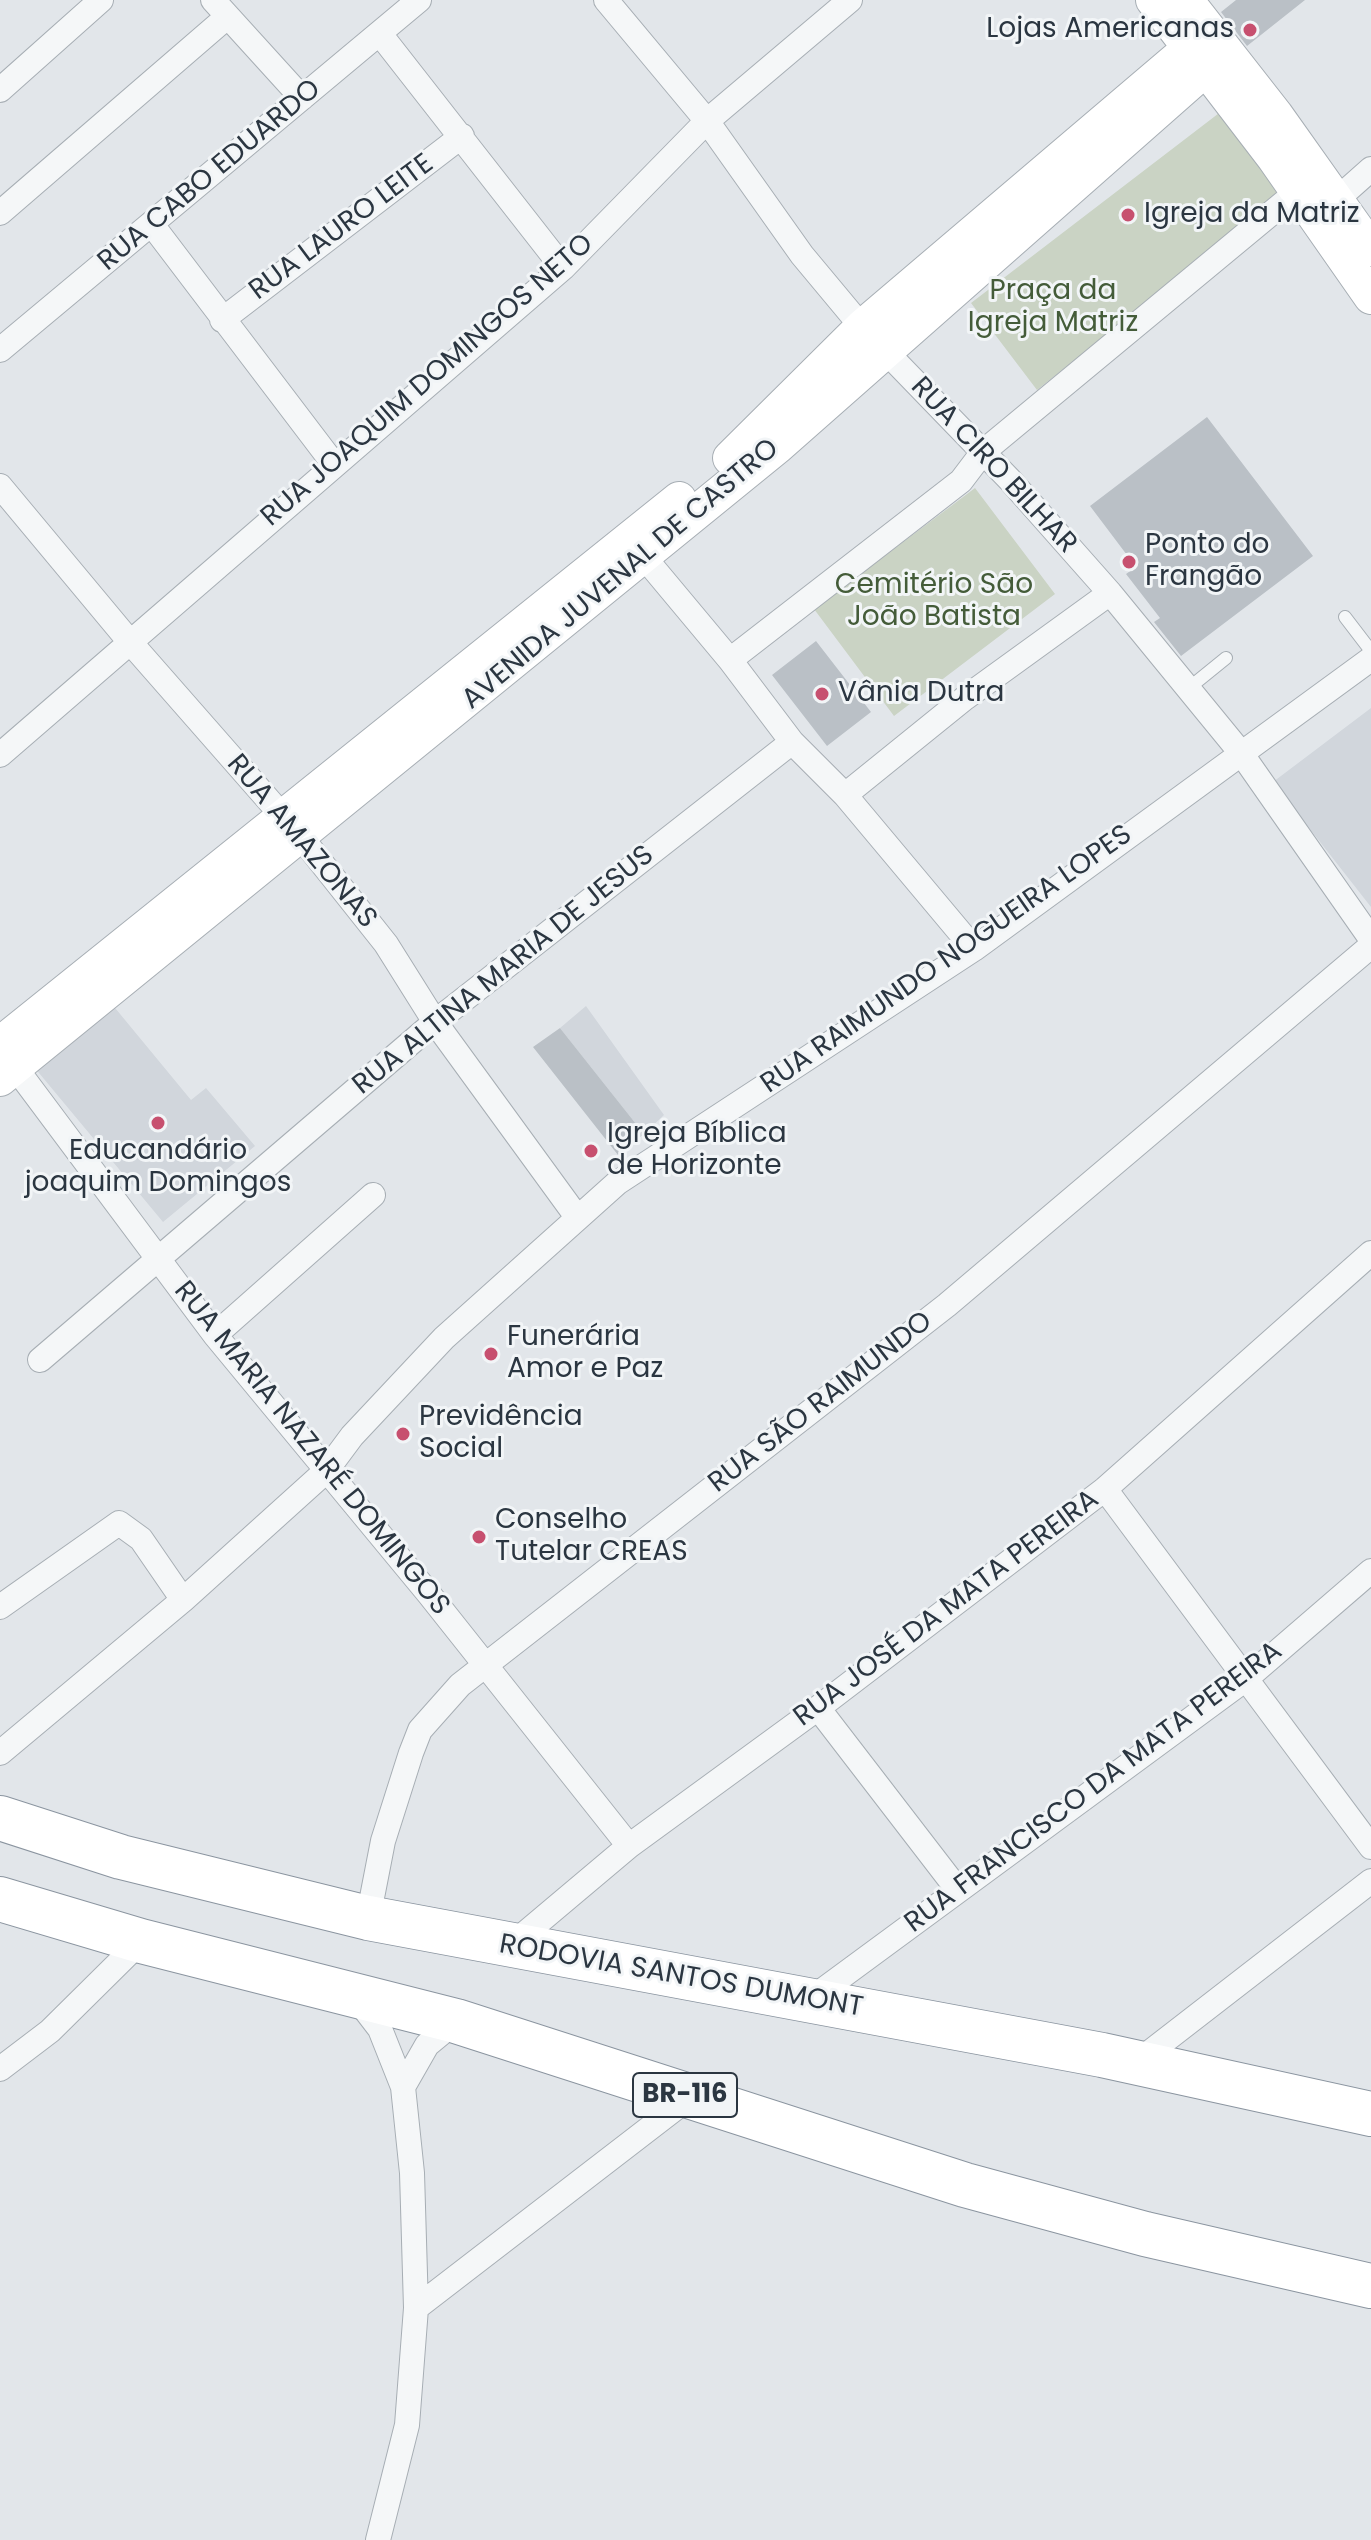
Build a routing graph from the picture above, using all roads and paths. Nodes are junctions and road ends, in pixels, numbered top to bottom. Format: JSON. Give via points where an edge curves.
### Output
{"nodes":[{"id":1,"x":101,"y":0,"type":"edge"},
{"id":2,"x":606,"y":0,"type":"edge"},
{"id":3,"x":850,"y":0,"type":"edge"},
{"id":4,"x":1153,"y":0,"type":"edge"},
{"id":5,"x":1186,"y":0,"type":"edge"},
{"id":6,"x":409,"y":3,"type":"edge"},
{"id":7,"x":220,"y":9,"type":"edge"},
{"id":8,"x":380,"y":34,"type":"junction"},
{"id":9,"x":1208,"y":50,"type":"junction"},
{"id":10,"x":0,"y":90,"type":"edge"},
{"id":11,"x":302,"y":98,"type":"junction"},
{"id":12,"x":707,"y":121,"type":"junction"},
{"id":13,"x":462,"y":136,"type":"junction"},
{"id":14,"x":1371,"y":169,"type":"edge"},
{"id":15,"x":1298,"y":191,"type":"junction"},
{"id":16,"x":1335,"y":201,"type":"junction"},
{"id":17,"x":0,"y":213,"type":"edge"},
{"id":18,"x":153,"y":226,"type":"junction"},
{"id":19,"x":1371,"y":249,"type":"edge"},
{"id":20,"x":563,"y":268,"type":"junction"},
{"id":21,"x":1371,"y":297,"type":"edge"},
{"id":22,"x":222,"y":320,"type":"junction"},
{"id":23,"x":873,"y":339,"type":"junction"},
{"id":24,"x":0,"y":350,"type":"edge"},
{"id":25,"x":983,"y":452,"type":"junction"},
{"id":26,"x":333,"y":463,"type":"junction"},
{"id":27,"x":0,"y":486,"type":"edge"},
{"id":28,"x":644,"y":557,"type":"junction"},
{"id":29,"x":1110,"y":593,"type":"junction"},
{"id":30,"x":1345,"y":617,"type":"dead end"},
{"id":31,"x":130,"y":642,"type":"junction"},
{"id":32,"x":1371,"y":651,"type":"edge"},
{"id":33,"x":1226,"y":658,"type":"dead end"},
{"id":34,"x":1371,"y":659,"type":"edge"},
{"id":35,"x":730,"y":660,"type":"junction"},
{"id":36,"x":1189,"y":688,"type":"junction"},
{"id":37,"x":792,"y":742,"type":"junction"},
{"id":38,"x":1241,"y":753,"type":"junction"},
{"id":39,"x":0,"y":755,"type":"edge"},
{"id":40,"x":845,"y":795,"type":"junction"},
{"id":41,"x":292,"y":827,"type":"junction"},
{"id":42,"x":1371,"y":939,"type":"edge"},
{"id":43,"x":1371,"y":946,"type":"edge"},
{"id":44,"x":974,"y":949,"type":"junction"},
{"id":45,"x":435,"y":1022,"type":"junction"},
{"id":46,"x":4,"y":1059,"type":"edge"},
{"id":47,"x":373,"y":1195,"type":"dead end"},
{"id":48,"x":577,"y":1217,"type":"junction"},
{"id":49,"x":159,"y":1260,"type":"junction"},
{"id":50,"x":1366,"y":1268,"type":"edge"},
{"id":51,"x":215,"y":1335,"type":"junction"},
{"id":52,"x":40,"y":1360,"type":"dead end"},
{"id":53,"x":326,"y":1471,"type":"junction"},
{"id":54,"x":1105,"y":1489,"type":"junction"},
{"id":55,"x":1371,"y":1571,"type":"edge"},
{"id":56,"x":183,"y":1600,"type":"junction"},
{"id":57,"x":0,"y":1607,"type":"edge"},
{"id":58,"x":484,"y":1667,"type":"junction"},
{"id":59,"x":1247,"y":1678,"type":"junction"},
{"id":60,"x":818,"y":1708,"type":"junction"},
{"id":61,"x":0,"y":1753,"type":"edge"},
{"id":62,"x":0,"y":1818,"type":"edge"},
{"id":63,"x":629,"y":1846,"type":"junction"},
{"id":64,"x":1371,"y":1847,"type":"edge"},
{"id":65,"x":958,"y":1890,"type":"junction"},
{"id":66,"x":1367,"y":1892,"type":"edge"},
{"id":67,"x":0,"y":1899,"type":"edge"},
{"id":68,"x":368,"y":1918,"type":"junction"},
{"id":69,"x":141,"y":1941,"type":"junction"},
{"id":70,"x":509,"y":1947,"type":"junction"},
{"id":71,"x":356,"y":1997,"type":"junction"},
{"id":72,"x":811,"y":1999,"type":"junction"},
{"id":73,"x":456,"y":2021,"type":"junction"},
{"id":74,"x":1136,"y":2063,"type":"junction"},
{"id":75,"x":0,"y":2069,"type":"edge"},
{"id":76,"x":403,"y":2087,"type":"junction"},
{"id":77,"x":690,"y":2097,"type":"junction"},
{"id":78,"x":1370,"y":2114,"type":"edge"},
{"id":79,"x":1371,"y":2286,"type":"edge"},
{"id":80,"x":416,"y":2308,"type":"junction"},
{"id":81,"x":378,"y":2540,"type":"edge"}],
"edges":[{"from":1,"to":10,"type":"street"},
{"from":2,"to":12,"type":"street","name":"RUA CIRO BILHAR"},
{"from":3,"to":12,"type":"street","name":"RUA JOAQUIM DOMINGOS NETO"},
{"from":4,"to":9,"type":"street"},
{"from":5,"to":9,"type":"street"},
{"from":6,"to":8,"type":"street","name":"RUA CABO EDUARDO"},
{"from":7,"to":11,"type":"street"},
{"from":7,"to":17,"type":"street"},
{"from":8,"to":11,"type":"street","name":"RUA CABO EDUARDO"},
{"from":8,"to":13,"type":"street"},
{"from":9,"to":15,"type":"street"},
{"from":9,"to":16,"type":"street"},
{"from":9,"to":23,"type":"street","name":"AVENIDA JUVENAL DE CASTRO"},
{"from":11,"to":18,"type":"street","name":"RUA CABO EDUARDO"},
{"from":12,"to":20,"type":"street","name":"RUA JOAQUIM DOMINGOS NETO"},
{"from":12,"to":23,"type":"street","name":"RUA CIRO BILHAR","via":[[802,255]]},
{"from":13,"to":20,"type":"street"},
{"from":13,"to":22,"type":"street","name":"RUA LAURO LEITE"},
{"from":14,"to":16,"type":"street"},
{"from":15,"to":21,"type":"street"},
{"from":15,"to":25,"type":"street"},
{"from":16,"to":19,"type":"street"},
{"from":18,"to":22,"type":"street"},
{"from":18,"to":24,"type":"street","name":"RUA CABO EDUARDO"},
{"from":20,"to":26,"type":"street","name":"RUA JOAQUIM DOMINGOS NETO"},
{"from":22,"to":26,"type":"street"},
{"from":23,"to":25,"type":"street","name":"RUA CIRO BILHAR"},
{"from":23,"to":28,"type":"street","name":"AVENIDA JUVENAL DE CASTRO","via":[[778,446]]},
{"from":23,"to":41,"type":"street","name":"AVENIDA JUVENAL DE CASTRO"},
{"from":25,"to":29,"type":"street","name":"RUA CIRO BILHAR"},
{"from":25,"to":35,"type":"street","via":[[961,481]]},
{"from":26,"to":31,"type":"street","name":"RUA JOAQUIM DOMINGOS NETO"},
{"from":27,"to":31,"type":"street","name":"RUA AMAZONAS"},
{"from":28,"to":35,"type":"street"},
{"from":28,"to":41,"type":"street","name":"AVENIDA JUVENAL DE CASTRO"},
{"from":29,"to":36,"type":"street","name":"RUA CIRO BILHAR"},
{"from":29,"to":40,"type":"street","via":[[965,698]]},
{"from":30,"to":32,"type":"lane"},
{"from":31,"to":39,"type":"street","name":"RUA JOAQUIM DOMINGOS NETO"},
{"from":31,"to":41,"type":"street","name":"RUA AMAZONAS"},
{"from":33,"to":36,"type":"lane"},
{"from":34,"to":38,"type":"street","name":"RUA RAIMUNDO NOGUEIRA LOPES"},
{"from":35,"to":37,"type":"street"},
{"from":36,"to":38,"type":"street","name":"RUA CIRO BILHAR"},
{"from":37,"to":40,"type":"street"},
{"from":37,"to":45,"type":"street","name":"RUA ALTINA MARIA DE JESUS"},
{"from":38,"to":42,"type":"street","name":"RUA CIRO BILHAR"},
{"from":38,"to":44,"type":"street","name":"RUA RAIMUNDO NOGUEIRA LOPES"},
{"from":40,"to":44,"type":"street"},
{"from":41,"to":45,"type":"street","name":"RUA AMAZONAS","via":[[386,944]]},
{"from":41,"to":46,"type":"street","name":"AVENIDA JUVENAL DE CASTRO"},
{"from":43,"to":58,"type":"street","name":"RUA SÃO RAIMUNDO","via":[[947,1305]]},
{"from":44,"to":48,"type":"street","name":"RUA RAIMUNDO NOGUEIRA LOPES","via":[[636,1168]]},
{"from":45,"to":48,"type":"street","name":"RUA AMAZONAS"},
{"from":45,"to":49,"type":"street","name":"RUA ALTINA MARIA DE JESUS"},
{"from":46,"to":49,"type":"street","name":"RUA MARIA NAZARÉ DOMINGOS"},
{"from":47,"to":51,"type":"street"},
{"from":48,"to":53,"type":"street","name":"RUA RAIMUNDO NOGUEIRA LOPES","via":[[444,1338]]},
{"from":49,"to":51,"type":"street","name":"RUA MARIA NAZARÉ DOMINGOS"},
{"from":49,"to":52,"type":"street","name":"RUA ALTINA MARIA DE JESUS"},
{"from":50,"to":54,"type":"street","name":"RUA JOSÉ DA MATA PEREIRA"},
{"from":51,"to":53,"type":"street","name":"RUA MARIA NAZARÉ DOMINGOS"},
{"from":53,"to":56,"type":"street","name":"RUA RAIMUNDO NOGUEIRA LOPES"},
{"from":53,"to":58,"type":"street","name":"RUA MARIA NAZARÉ DOMINGOS"},
{"from":54,"to":59,"type":"street"},
{"from":54,"to":60,"type":"street","name":"RUA JOSÉ DA MATA PEREIRA"},
{"from":55,"to":59,"type":"street","name":"RUA FRANCISCO DA MATA PEREIRA"},
{"from":56,"to":57,"type":"street","via":[[141,1539],[119,1523]]},
{"from":56,"to":61,"type":"street","name":"RUA RAIMUNDO NOGUEIRA LOPES"},
{"from":58,"to":63,"type":"street","name":"RUA MARIA NAZARÉ DOMINGOS"},
{"from":58,"to":68,"type":"street","name":"RUA SÃO RAIMUNDO","via":[[460,1685],[420,1730],[394,1799]]},
{"from":59,"to":64,"type":"street"},
{"from":59,"to":65,"type":"street","name":"RUA FRANCISCO DA MATA PEREIRA"},
{"from":60,"to":63,"type":"street","name":"RUA JOSÉ DA MATA PEREIRA"},
{"from":60,"to":65,"type":"street"},
{"from":62,"to":68,"type":"highway","name":"RODOVIA SANTOS DUMONT","via":[[121,1857]]},
{"from":63,"to":70,"type":"street","name":"RUA JOSÉ DA MATA PEREIRA"},
{"from":65,"to":72,"type":"street","name":"RUA FRANCISCO DA MATA PEREIRA"},
{"from":66,"to":74,"type":"street"},
{"from":67,"to":69,"type":"highway","number":"BR-116"},
{"from":68,"to":70,"type":"highway","name":"RODOVIA SANTOS DUMONT"},
{"from":69,"to":71,"type":"highway","number":"BR-116"},
{"from":69,"to":75,"type":"street","via":[[50,2031]]},
{"from":70,"to":72,"type":"highway","name":"RODOVIA SANTOS DUMONT"},
{"from":71,"to":73,"type":"highway","number":"BR-116"},
{"from":71,"to":76,"type":"street","via":[[380,2029]]},
{"from":72,"to":74,"type":"highway","name":"RODOVIA SANTOS DUMONT"},
{"from":73,"to":76,"type":"street","via":[[430,2041]]},
{"from":73,"to":77,"type":"highway","number":"BR-116"},
{"from":74,"to":78,"type":"highway","name":"RODOVIA SANTOS DUMONT"},
{"from":76,"to":80,"type":"street"},
{"from":77,"to":79,"type":"highway","number":"BR-116","via":[[965,2185],[1145,2234]]},
{"from":77,"to":80,"type":"street"},
{"from":80,"to":81,"type":"street","via":[[407,2425]]}]}
